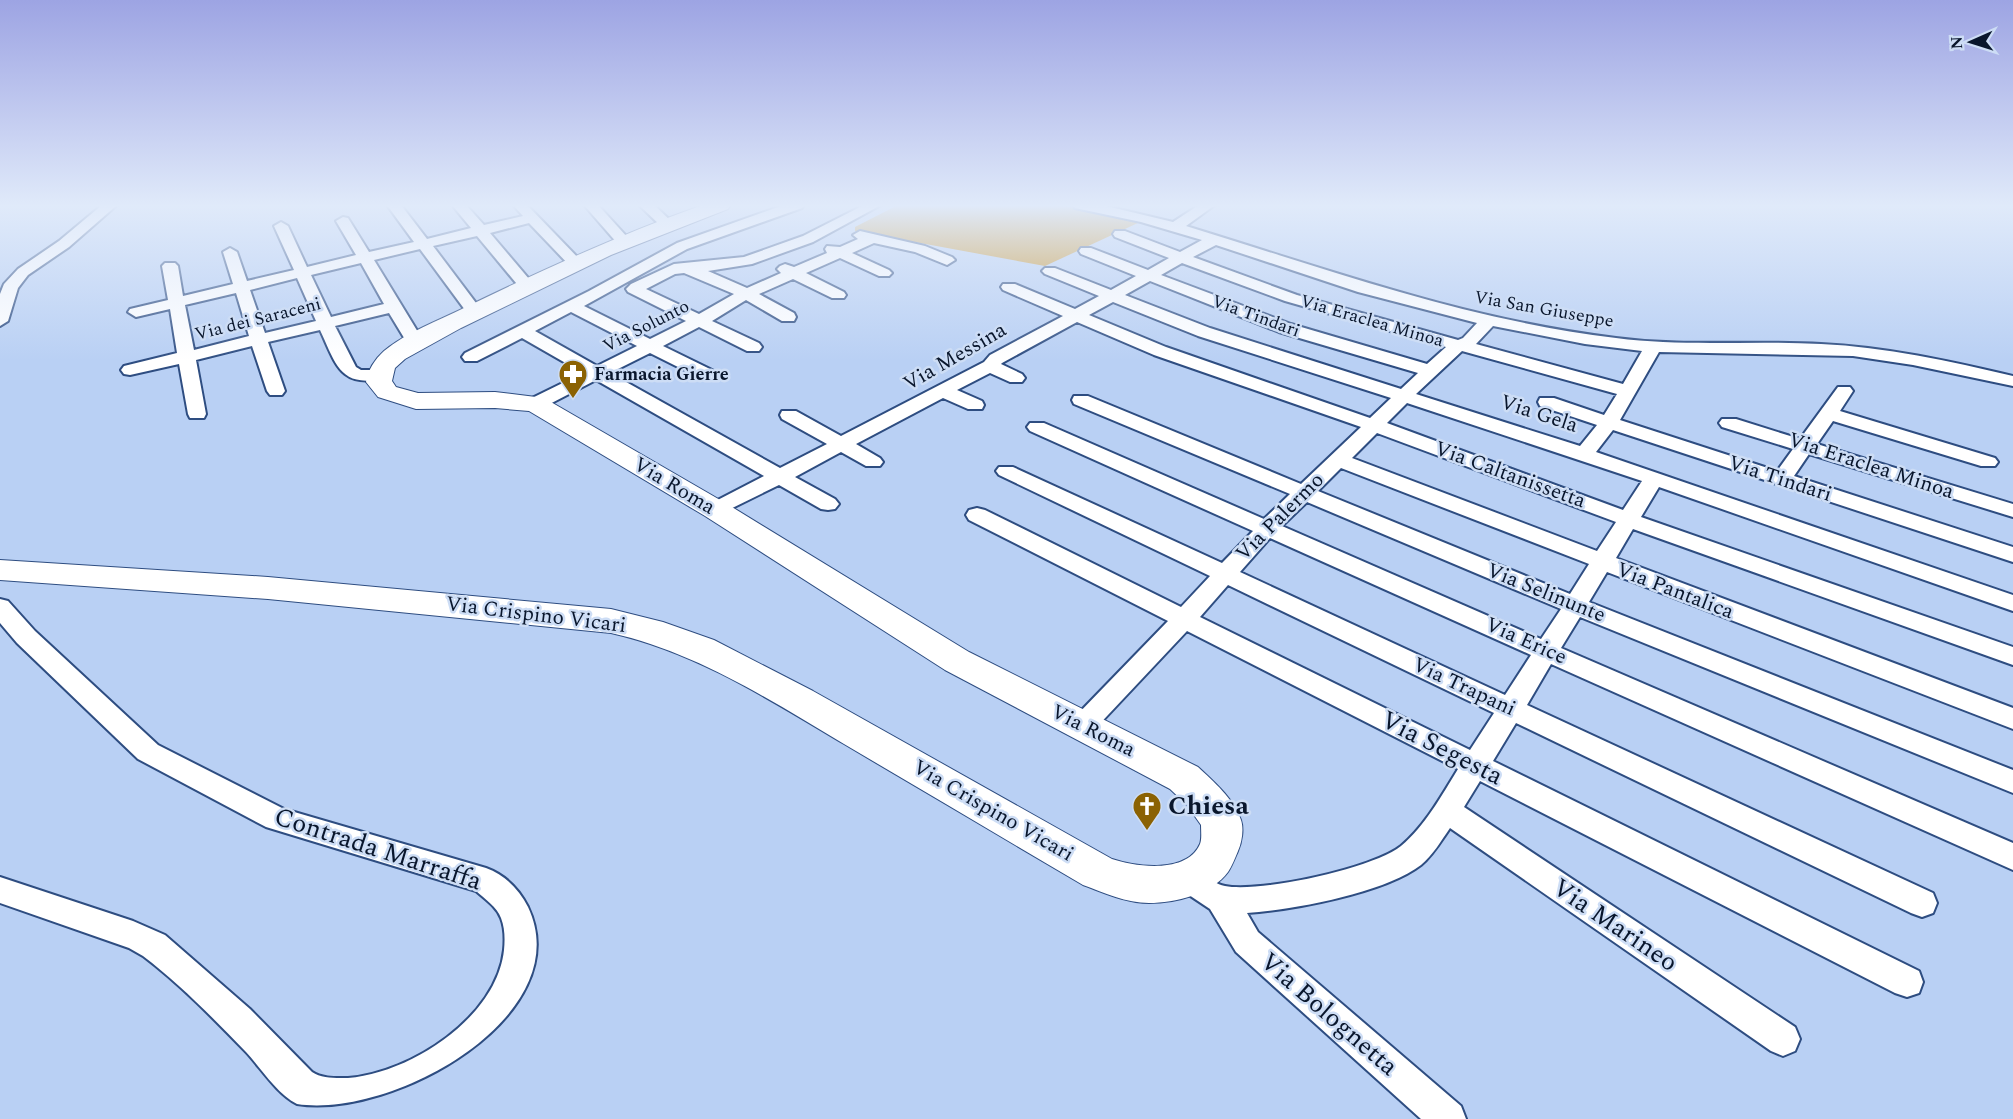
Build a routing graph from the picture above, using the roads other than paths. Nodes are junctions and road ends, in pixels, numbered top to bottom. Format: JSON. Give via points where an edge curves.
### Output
{"nodes":[{"id":1,"x":43,"y":257,"type":"edge"},
{"id":2,"x":232,"y":257,"type":"edge"},
{"id":3,"x":296,"y":257,"type":"edge"},
{"id":4,"x":369,"y":257,"type":"edge"},
{"id":5,"x":435,"y":257,"type":"edge"},
{"id":6,"x":503,"y":257,"type":"edge"},
{"id":7,"x":570,"y":257,"type":"edge"},
{"id":8,"x":590,"y":257,"type":"edge"},
{"id":9,"x":664,"y":257,"type":"edge"},
{"id":10,"x":759,"y":257,"type":"joint"},
{"id":11,"x":829,"y":257,"type":"edge"},
{"id":12,"x":852,"y":257,"type":"edge"},
{"id":13,"x":940,"y":257,"type":"edge"},
{"id":14,"x":1102,"y":257,"type":"edge"},
{"id":15,"x":1180,"y":257,"type":"joint"},
{"id":16,"x":1270,"y":257,"type":"edge"},
{"id":17,"x":366,"y":258,"type":"junction"},
{"id":18,"x":947,"y":260,"type":"dead end"},
{"id":19,"x":576,"y":264,"type":"junction"},
{"id":20,"x":170,"y":266,"type":"dead end"},
{"id":21,"x":682,"y":269,"type":"junction"},
{"id":22,"x":1050,"y":271,"type":"dead end"},
{"id":23,"x":303,"y":273,"type":"junction"},
{"id":24,"x":793,"y":273,"type":"junction"},
{"id":25,"x":884,"y":273,"type":"dead end"},
{"id":26,"x":1148,"y":275,"type":"junction"},
{"id":27,"x":528,"y":286,"type":"junction"},
{"id":28,"x":242,"y":287,"type":"junction"},
{"id":29,"x":1009,"y":287,"type":"dead end"},
{"id":30,"x":634,"y":288,"type":"junction"},
{"id":31,"x":746,"y":294,"type":"junction"},
{"id":32,"x":837,"y":295,"type":"dead end"},
{"id":33,"x":1113,"y":295,"type":"junction"},
{"id":34,"x":176,"y":303,"type":"junction"},
{"id":35,"x":394,"y":307,"type":"junction"},
{"id":36,"x":578,"y":310,"type":"junction"},
{"id":37,"x":474,"y":311,"type":"junction"},
{"id":38,"x":135,"y":312,"type":"dead end"},
{"id":39,"x":1074,"y":316,"type":"junction"},
{"id":40,"x":788,"y":317,"type":"dead end"},
{"id":41,"x":0,"y":321,"type":"edge"},
{"id":42,"x":699,"y":321,"type":"junction"},
{"id":43,"x":1488,"y":321,"type":"junction"},
{"id":44,"x":327,"y":323,"type":"junction"},
{"id":45,"x":522,"y":331,"type":"junction"},
{"id":46,"x":259,"y":339,"type":"junction"},
{"id":47,"x":415,"y":342,"type":"junction"},
{"id":48,"x":651,"y":346,"type":"junction"},
{"id":49,"x":1457,"y":346,"type":"junction"},
{"id":50,"x":1654,"y":346,"type":"junction"},
{"id":51,"x":753,"y":348,"type":"dead end"},
{"id":52,"x":187,"y":357,"type":"junction"},
{"id":53,"x":471,"y":357,"type":"dead end"},
{"id":54,"x":990,"y":366,"type":"junction"},
{"id":55,"x":130,"y":370,"type":"dead end"},
{"id":56,"x":1430,"y":371,"type":"junction"},
{"id":57,"x":596,"y":373,"type":"junction"},
{"id":58,"x":706,"y":374,"type":"dead end"},
{"id":59,"x":379,"y":375,"type":"junction"},
{"id":60,"x":1016,"y":378,"type":"dead end"},
{"id":61,"x":2013,"y":381,"type":"edge"},
{"id":62,"x":276,"y":391,"type":"dead end"},
{"id":63,"x":943,"y":391,"type":"junction"},
{"id":64,"x":1628,"y":391,"type":"junction"},
{"id":65,"x":1844,"y":391,"type":"dead end"},
{"id":66,"x":1403,"y":396,"type":"junction"},
{"id":67,"x":1081,"y":400,"type":"dead end"},
{"id":68,"x":1546,"y":402,"type":"dead end"},
{"id":69,"x":535,"y":404,"type":"junction"},
{"id":70,"x":975,"y":405,"type":"dead end"},
{"id":71,"x":1828,"y":413,"type":"junction"},
{"id":72,"x":197,"y":414,"type":"dead end"},
{"id":73,"x":789,"y":415,"type":"dead end"},
{"id":74,"x":1609,"y":423,"type":"junction"},
{"id":75,"x":1730,"y":423,"type":"dead end"},
{"id":76,"x":1373,"y":425,"type":"junction"},
{"id":77,"x":1037,"y":427,"type":"dead end"},
{"id":78,"x":842,"y":445,"type":"junction"},
{"id":79,"x":1806,"y":445,"type":"junction"},
{"id":80,"x":1584,"y":454,"type":"junction"},
{"id":81,"x":1337,"y":459,"type":"junction"},
{"id":82,"x":873,"y":462,"type":"dead end"},
{"id":83,"x":1988,"y":462,"type":"dead end"},
{"id":84,"x":1006,"y":471,"type":"dead end"},
{"id":85,"x":780,"y":478,"type":"junction"},
{"id":86,"x":1654,"y":478,"type":"junction"},
{"id":87,"x":1782,"y":479,"type":"junction"},
{"id":88,"x":1303,"y":493,"type":"junction"},
{"id":89,"x":828,"y":504,"type":"dead end"},
{"id":90,"x":716,"y":510,"type":"junction"},
{"id":91,"x":2013,"y":512,"type":"edge"},
{"id":92,"x":977,"y":515,"type":"dead end"},
{"id":93,"x":1627,"y":519,"type":"junction"},
{"id":94,"x":1267,"y":528,"type":"junction"},
{"id":95,"x":2013,"y":555,"type":"edge"},
{"id":96,"x":1600,"y":562,"type":"junction"},
{"id":97,"x":0,"y":570,"type":"edge"},
{"id":98,"x":1225,"y":574,"type":"junction"},
{"id":99,"x":2013,"y":603,"type":"edge"},
{"id":100,"x":1574,"y":604,"type":"junction"},
{"id":101,"x":0,"y":607,"type":"edge"},
{"id":102,"x":1184,"y":619,"type":"junction"},
{"id":103,"x":1545,"y":650,"type":"junction"},
{"id":104,"x":2013,"y":656,"type":"edge"},
{"id":105,"x":1509,"y":708,"type":"junction"},
{"id":106,"x":2013,"y":719,"type":"edge"},
{"id":107,"x":1083,"y":725,"type":"junction"},
{"id":108,"x":1474,"y":765,"type":"junction"},
{"id":109,"x":2013,"y":782,"type":"edge"},
{"id":110,"x":1447,"y":811,"type":"junction"},
{"id":111,"x":2013,"y":857,"type":"edge"},
{"id":112,"x":1188,"y":878,"type":"junction"},
{"id":113,"x":0,"y":890,"type":"edge"},
{"id":114,"x":1221,"y":900,"type":"junction"},
{"id":115,"x":1922,"y":903,"type":"dead end"},
{"id":116,"x":1907,"y":982,"type":"dead end"},
{"id":117,"x":1783,"y":1039,"type":"dead end"},
{"id":118,"x":1448,"y":1119,"type":"edge"}],
"edges":[{"from":1,"to":41,"type":"street","via":[[22,272],[10,287]]},
{"from":2,"to":28,"type":"street"},
{"from":3,"to":23,"type":"street"},
{"from":4,"to":17,"type":"street"},
{"from":5,"to":37,"type":"street"},
{"from":6,"to":27,"type":"street"},
{"from":7,"to":19,"type":"street"},
{"from":8,"to":19,"type":"street"},
{"from":9,"to":36,"type":"street"},
{"from":10,"to":21,"type":"street","via":[[717,267]]},
{"from":10,"to":24,"type":"street"},
{"from":11,"to":24,"type":"street","name":"Via Solunto"},
{"from":12,"to":25,"type":"street"},
{"from":13,"to":18,"type":"street"},
{"from":14,"to":26,"type":"street","name":"Via Tindari"},
{"from":15,"to":26,"type":"street","name":"Via Messina"},
{"from":15,"to":49,"type":"street","name":"Via Eraclea Minoa","via":[[1290,297]]},
{"from":16,"to":43,"type":"street","name":"Via San Giuseppe","via":[[1333,279]]},
{"from":17,"to":23,"type":"street"},
{"from":17,"to":35,"type":"street"},
{"from":19,"to":27,"type":"street"},
{"from":20,"to":34,"type":"street"},
{"from":21,"to":30,"type":"street"},
{"from":21,"to":31,"type":"street"},
{"from":22,"to":33,"type":"street","name":"Via Gela"},
{"from":23,"to":28,"type":"street"},
{"from":23,"to":44,"type":"street"},
{"from":24,"to":31,"type":"street","name":"Via Solunto"},
{"from":24,"to":32,"type":"street"},
{"from":26,"to":33,"type":"street","name":"Via Messina"},
{"from":26,"to":56,"type":"street","name":"Via Tindari","via":[[1285,328]]},
{"from":27,"to":37,"type":"street"},
{"from":28,"to":34,"type":"street"},
{"from":28,"to":46,"type":"street"},
{"from":29,"to":39,"type":"street","name":"Via Caltanissetta"},
{"from":30,"to":36,"type":"street"},
{"from":30,"to":42,"type":"street"},
{"from":31,"to":40,"type":"street"},
{"from":31,"to":42,"type":"street","name":"Via Solunto"},
{"from":33,"to":39,"type":"street","name":"Via Messina"},
{"from":33,"to":66,"type":"street","name":"Via Gela","via":[[1203,332]]},
{"from":34,"to":38,"type":"street"},
{"from":34,"to":52,"type":"street"},
{"from":35,"to":44,"type":"street","name":"Via dei Saraceni"},
{"from":35,"to":47,"type":"street"},
{"from":36,"to":45,"type":"street"},
{"from":36,"to":48,"type":"street"},
{"from":37,"to":47,"type":"street"},
{"from":39,"to":54,"type":"street","name":"Via Messina"},
{"from":39,"to":76,"type":"street","name":"Via Caltanissetta","via":[[1160,351]]},
{"from":42,"to":48,"type":"street","name":"Via Solunto"},
{"from":42,"to":51,"type":"street"},
{"from":43,"to":49,"type":"street","name":"Via Palermo","via":[[1469,342]]},
{"from":43,"to":50,"type":"street","name":"Via San Giuseppe","via":[[1588,340]]},
{"from":44,"to":46,"type":"street","name":"Via dei Saraceni"},
{"from":44,"to":59,"type":"street","via":[[348,370],[357,375]]},
{"from":45,"to":53,"type":"street"},
{"from":45,"to":57,"type":"street"},
{"from":46,"to":52,"type":"street","name":"Via dei Saraceni"},
{"from":46,"to":62,"type":"street"},
{"from":47,"to":59,"type":"street","via":[[391,357]]},
{"from":48,"to":57,"type":"street","name":"Via Solunto"},
{"from":48,"to":58,"type":"street"},
{"from":49,"to":56,"type":"street","name":"Via Palermo"},
{"from":49,"to":64,"type":"street","name":"Via Eraclea Minoa"},
{"from":50,"to":61,"type":"street","name":"Via San Giuseppe","via":[[1851,351],[1919,360]]},
{"from":50,"to":64,"type":"street"},
{"from":52,"to":55,"type":"street","name":"Via dei Saraceni"},
{"from":52,"to":72,"type":"street"},
{"from":54,"to":60,"type":"street"},
{"from":54,"to":63,"type":"street","name":"Via Messina"},
{"from":56,"to":66,"type":"street","name":"Via Palermo"},
{"from":57,"to":69,"type":"street","name":"Via Solunto"},
{"from":57,"to":85,"type":"street"},
{"from":59,"to":69,"type":"street","name":"Via Roma","via":[[387,392],[416,401]]},
{"from":63,"to":70,"type":"street"},
{"from":63,"to":78,"type":"street","name":"Via Messina"},
{"from":64,"to":74,"type":"street"},
{"from":65,"to":71,"type":"street"},
{"from":66,"to":76,"type":"street","name":"Via Palermo"},
{"from":66,"to":80,"type":"street","name":"Via Gela"},
{"from":67,"to":88,"type":"street","name":"Via Selinunte"},
{"from":68,"to":74,"type":"street","name":"Via Tindari"},
{"from":69,"to":90,"type":"street","name":"Via Roma"},
{"from":71,"to":79,"type":"street"},
{"from":71,"to":83,"type":"street"},
{"from":73,"to":78,"type":"street"},
{"from":74,"to":80,"type":"street"},
{"from":74,"to":87,"type":"street","name":"Via Tindari"},
{"from":75,"to":79,"type":"street","name":"Via Eraclea Minoa"},
{"from":76,"to":81,"type":"street","name":"Via Palermo"},
{"from":76,"to":93,"type":"street","name":"Via Caltanissetta"},
{"from":77,"to":94,"type":"street","name":"Via Erice"},
{"from":78,"to":82,"type":"street"},
{"from":78,"to":85,"type":"street","name":"Via Messina"},
{"from":79,"to":87,"type":"street"},
{"from":79,"to":91,"type":"street","name":"Via Eraclea Minoa"},
{"from":80,"to":86,"type":"street","name":"Via Gela"},
{"from":81,"to":88,"type":"street","name":"Via Palermo"},
{"from":81,"to":96,"type":"street","name":"Via Pantalica"},
{"from":84,"to":98,"type":"street","name":"Via Trapani"},
{"from":85,"to":89,"type":"street"},
{"from":85,"to":90,"type":"street","name":"Via Messina"},
{"from":86,"to":93,"type":"street"},
{"from":86,"to":99,"type":"street","name":"Via Gela"},
{"from":87,"to":95,"type":"street","name":"Via Tindari"},
{"from":88,"to":94,"type":"street","name":"Via Palermo"},
{"from":88,"to":100,"type":"street","name":"Via Selinunte"},
{"from":90,"to":107,"type":"street","name":"Via Roma","via":[[957,661]]},
{"from":92,"to":102,"type":"street","name":"Via Segesta"},
{"from":93,"to":96,"type":"street"},
{"from":93,"to":104,"type":"street","name":"Via Caltanissetta"},
{"from":94,"to":98,"type":"street","name":"Via Palermo"},
{"from":94,"to":103,"type":"street","name":"Via Erice"},
{"from":96,"to":100,"type":"street"},
{"from":96,"to":106,"type":"street","name":"Via Pantalica"},
{"from":97,"to":112,"type":"street","name":"Via Crispino Vicari","via":[[268,588],[611,621],[651,630],[702,649],[761,680],[1098,872],[1121,881],[1153,884]]},
{"from":98,"to":102,"type":"street","name":"Via Palermo"},
{"from":98,"to":105,"type":"street","name":"Via Trapani"},
{"from":100,"to":103,"type":"street"},
{"from":100,"to":109,"type":"street","name":"Via Selinunte"},
{"from":101,"to":113,"type":"street","name":"Contrada Marraffa","via":[[26,637],[148,752],[276,819],[486,881],[513,907],[520,925],[521,946],[506,994],[483,1026],[444,1060],[417,1077],[387,1088],[358,1095],[331,1095],[306,1090],[231,1012],[150,943]]},
{"from":102,"to":107,"type":"street","name":"Via Palermo"},
{"from":102,"to":108,"type":"street","name":"Via Segesta"},
{"from":103,"to":105,"type":"street"},
{"from":103,"to":111,"type":"street","name":"Via Erice"},
{"from":105,"to":108,"type":"street"},
{"from":105,"to":115,"type":"street","name":"Via Trapani"},
{"from":107,"to":112,"type":"street","name":"Via Roma","via":[[1184,778],[1222,822],[1220,846],[1209,864]]},
{"from":108,"to":110,"type":"street"},
{"from":108,"to":116,"type":"street","name":"Via Segesta"},
{"from":110,"to":114,"type":"street","via":[[1410,856],[1376,873],[1322,889]]},
{"from":110,"to":117,"type":"street","name":"Via Marineo"},
{"from":112,"to":114,"type":"street"},
{"from":114,"to":118,"type":"street","name":"Via Bolognetta","via":[[1247,942]]}]}
